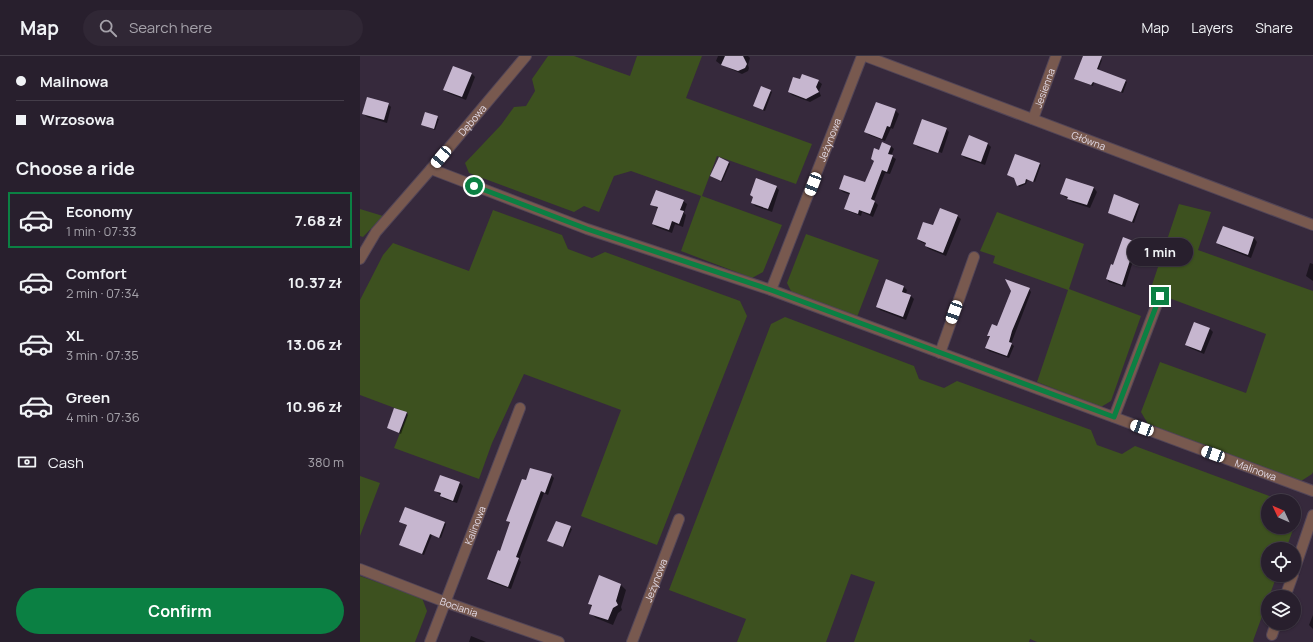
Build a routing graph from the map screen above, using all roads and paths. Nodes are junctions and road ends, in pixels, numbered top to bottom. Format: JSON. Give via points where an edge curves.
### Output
{"nodes":[{"id":1,"x":526,"y":56,"type":"edge"},
{"id":2,"x":864,"y":56,"type":"edge"},
{"id":3,"x":1056,"y":56,"type":"edge"},
{"id":4,"x":1033,"y":119,"type":"junction"},
{"id":5,"x":431,"y":169,"type":"junction"},
{"id":6,"x":1313,"y":225,"type":"edge"},
{"id":7,"x":974,"y":257,"type":"dead end"},
{"id":8,"x":360,"y":259,"type":"edge"},
{"id":9,"x":771,"y":290,"type":"junction"},
{"id":10,"x":1160,"y":296,"type":"dead end"},
{"id":11,"x":940,"y":353,"type":"junction"},
{"id":12,"x":520,"y":408,"type":"dead end"},
{"id":13,"x":1114,"y":417,"type":"junction"},
{"id":14,"x":1313,"y":491,"type":"edge"},
{"id":15,"x":1313,"y":515,"type":"edge"},
{"id":16,"x":679,"y":519,"type":"dead end"},
{"id":17,"x":1301,"y":550,"type":"edge"},
{"id":18,"x":360,"y":569,"type":"edge"},
{"id":19,"x":445,"y":602,"type":"junction"},
{"id":20,"x":1274,"y":630,"type":"edge"},
{"id":21,"x":1272,"y":635,"type":"dead end"},
{"id":22,"x":430,"y":642,"type":"edge"},
{"id":23,"x":559,"y":642,"type":"edge"},
{"id":24,"x":632,"y":642,"type":"edge"}],
"edges":[{"from":1,"to":5,"type":"street","name":"Dębowa"},
{"from":2,"to":4,"type":"street","name":"Główna"},
{"from":2,"to":9,"type":"street","name":"Jeżynowa"},
{"from":3,"to":4,"type":"street","name":"Jesienna"},
{"from":4,"to":6,"type":"street","name":"Główna"},
{"from":5,"to":8,"type":"street","name":"Dębowa","via":[[376,232]]},
{"from":5,"to":9,"type":"street","name":"Malinowa","via":[[587,229]]},
{"from":7,"to":11,"type":"street"},
{"from":9,"to":11,"type":"street","name":"Malinowa"},
{"from":10,"to":13,"type":"street"},
{"from":11,"to":13,"type":"street","name":"Malinowa"},
{"from":12,"to":19,"type":"street","name":"Kalinowa"},
{"from":13,"to":14,"type":"street","name":"Malinowa"},
{"from":15,"to":17,"type":"street"},
{"from":16,"to":24,"type":"street","name":"Jeżynowa"},
{"from":18,"to":19,"type":"street","name":"Bociania"},
{"from":19,"to":22,"type":"street","name":"Kalinowa"},
{"from":19,"to":23,"type":"street","name":"Bociania"},
{"from":20,"to":21,"type":"street"}]}
